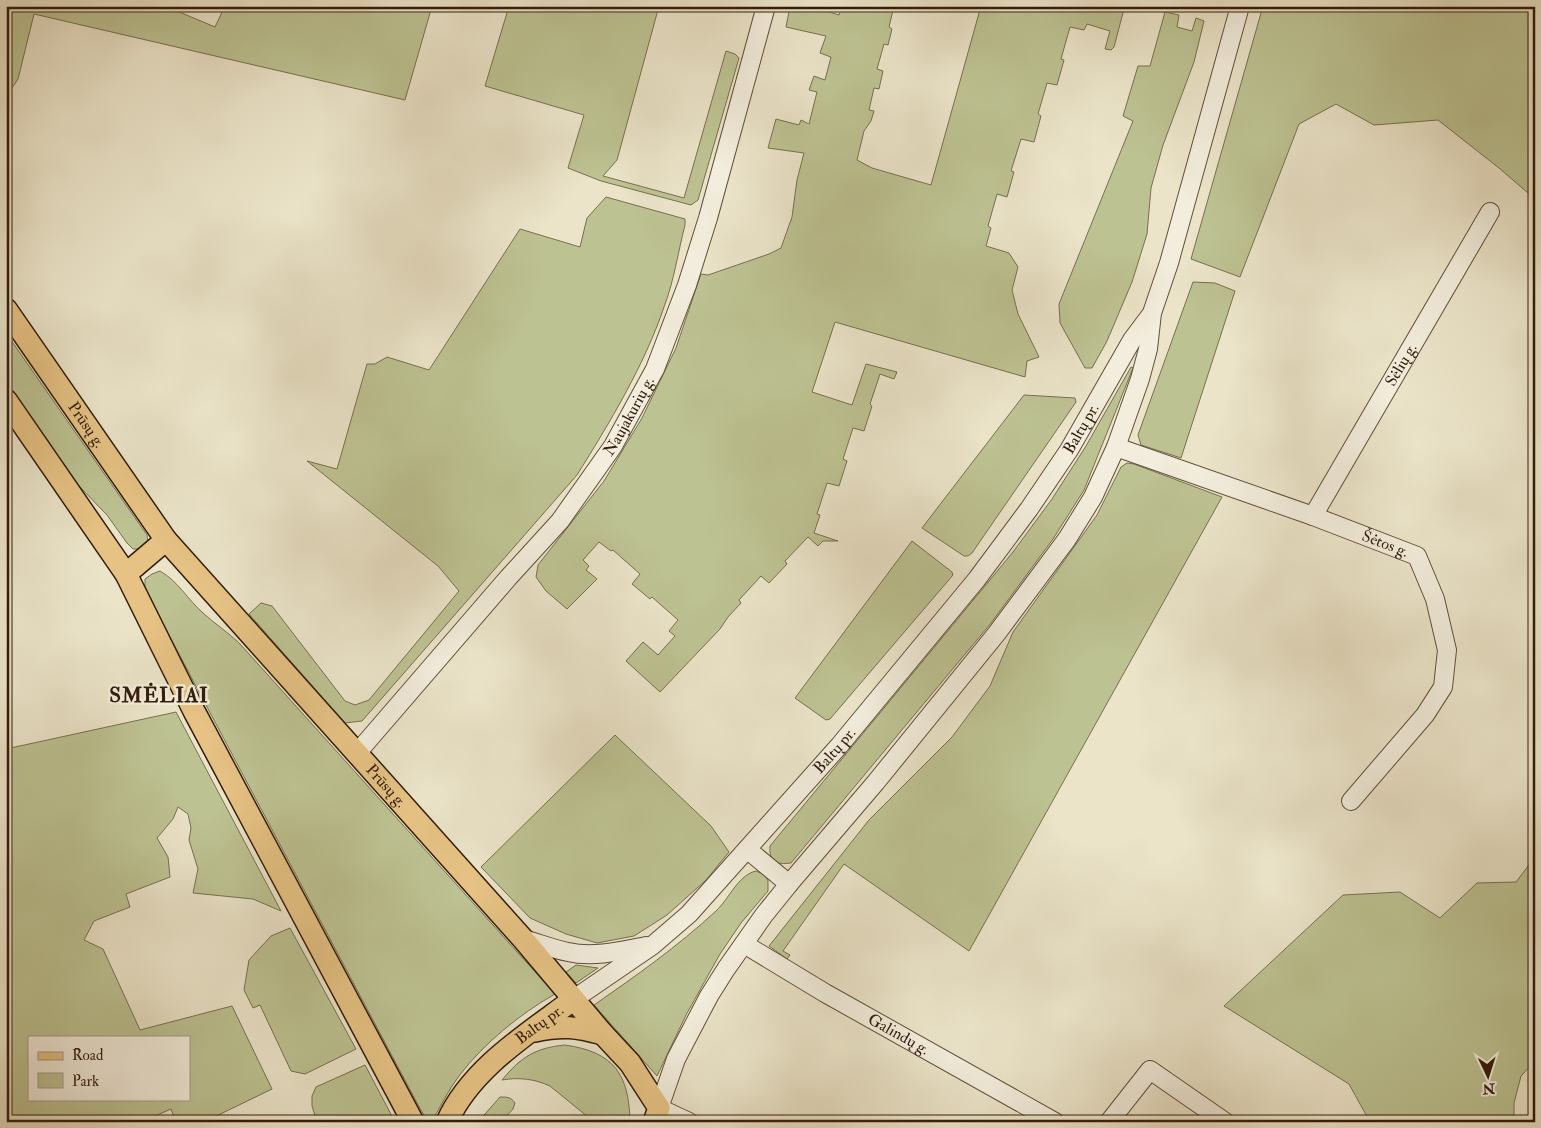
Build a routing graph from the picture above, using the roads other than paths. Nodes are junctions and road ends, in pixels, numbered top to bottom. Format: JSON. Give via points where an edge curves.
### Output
{"nodes":[{"id":1,"x":766,"y":6,"type":"edge"},
{"id":2,"x":1240,"y":6,"type":"edge"},
{"id":3,"x":1490,"y":212,"type":"dead end"},
{"id":4,"x":6,"y":309,"type":"edge"},
{"id":5,"x":1152,"y":313,"type":"junction"},
{"id":6,"x":6,"y":400,"type":"edge"},
{"id":7,"x":1116,"y":447,"type":"junction"},
{"id":8,"x":1313,"y":516,"type":"junction"},
{"id":9,"x":166,"y":540,"type":"junction"},
{"id":10,"x":126,"y":574,"type":"junction"},
{"id":11,"x":357,"y":753,"type":"junction"},
{"id":12,"x":1352,"y":801,"type":"dead end"},
{"id":13,"x":748,"y":850,"type":"junction"},
{"id":14,"x":789,"y":884,"type":"junction"},
{"id":15,"x":523,"y":939,"type":"junction"},
{"id":16,"x":744,"y":944,"type":"junction"},
{"id":17,"x":653,"y":945,"type":"junction"},
{"id":18,"x":574,"y":999,"type":"junction"},
{"id":19,"x":530,"y":1032,"type":"junction"},
{"id":20,"x":604,"y":1034,"type":"junction"},
{"id":21,"x":656,"y":1115,"type":"edge"},
{"id":22,"x":413,"y":1122,"type":"edge"},
{"id":23,"x":447,"y":1122,"type":"edge"},
{"id":24,"x":689,"y":1122,"type":"edge"},
{"id":25,"x":1055,"y":1122,"type":"edge"},
{"id":26,"x":1109,"y":1122,"type":"edge"},
{"id":27,"x":1225,"y":1122,"type":"edge"}],
"edges":[{"from":1,"to":11,"type":"street","name":"Naujakurių g.","via":[[708,218],[655,369],[617,438],[560,520]]},
{"from":2,"to":5,"type":"street","name":"Baltų pr.","via":[[1169,263]]},
{"from":3,"to":8,"type":"street","name":"Sėlių g."},
{"from":4,"to":9,"type":"main road","name":"Prūsų g."},
{"from":5,"to":7,"type":"street","name":"Baltų pr.","via":[[1148,349],[1140,379]]},
{"from":5,"to":13,"type":"street","name":"Baltų pr.","via":[[1132,340],[1069,450],[977,579]]},
{"from":6,"to":10,"type":"main road"},
{"from":7,"to":8,"type":"street","name":"Šėtos g."},
{"from":7,"to":14,"type":"street","name":"Baltų pr.","via":[[1093,497],[1067,539],[997,633]]},
{"from":8,"to":12,"type":"street","name":"Šėtos g.","via":[[1417,556],[1436,599],[1447,650],[1443,687],[1425,715]]},
{"from":9,"to":10,"type":"main road"},
{"from":9,"to":11,"type":"main road","name":"Prūsų g."},
{"from":10,"to":22,"type":"main road","via":[[194,712]]},
{"from":11,"to":15,"type":"main road","name":"Prūsų g."},
{"from":13,"to":14,"type":"street"},
{"from":13,"to":17,"type":"street","name":"Baltų pr.","via":[[689,914]]},
{"from":14,"to":16,"type":"street","name":"Baltų pr."},
{"from":15,"to":17,"type":"street","via":[[578,953],[615,953]]},
{"from":15,"to":18,"type":"main road","name":"Prūsų g."},
{"from":16,"to":21,"type":"street","name":"Baltų pr.","via":[[709,996],[680,1052]]},
{"from":16,"to":25,"type":"street","name":"Galindų g."},
{"from":17,"to":18,"type":"street","name":"Baltų pr."},
{"from":18,"to":19,"type":"main road","name":"Baltų pr."},
{"from":18,"to":20,"type":"main road","name":"Prūsų g."},
{"from":19,"to":20,"type":"main road","via":[[558,1026]]},
{"from":19,"to":23,"type":"main road","name":"Baltų pr.","via":[[495,1058],[467,1091]]},
{"from":20,"to":21,"type":"main road","name":"Prūsų g.","via":[[630,1063]]},
{"from":21,"to":24,"type":"street"},
{"from":26,"to":27,"type":"street","via":[[1150,1070]]}]}
